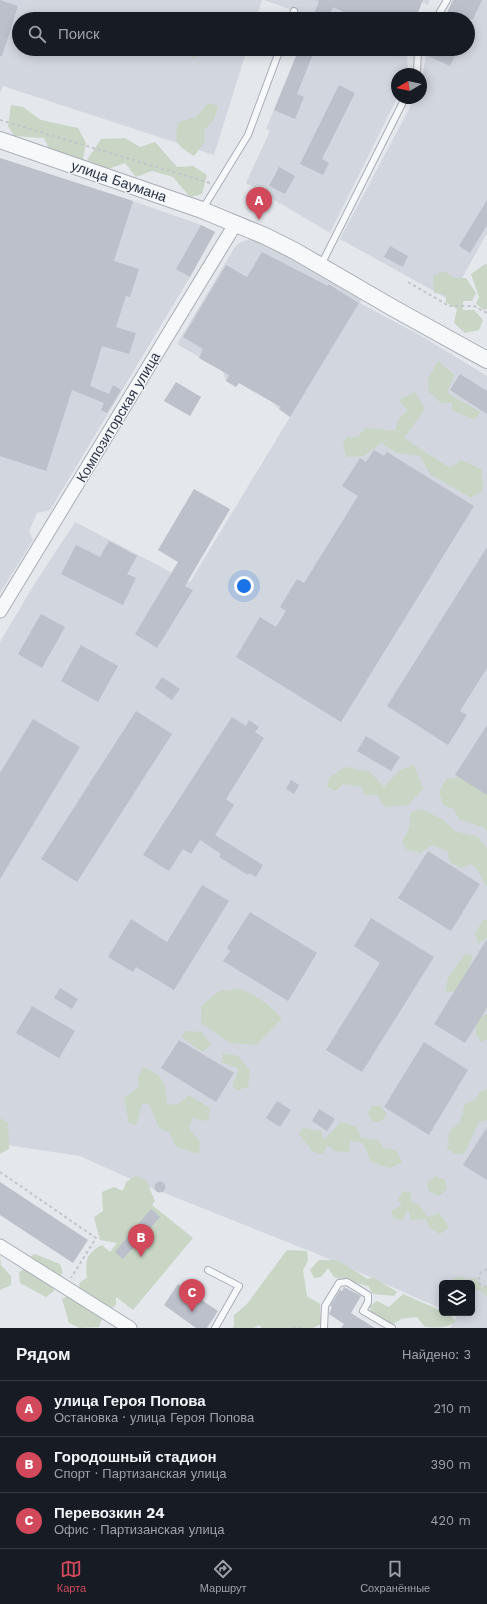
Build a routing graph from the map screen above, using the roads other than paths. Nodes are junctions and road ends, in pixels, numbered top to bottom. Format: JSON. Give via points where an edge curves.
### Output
{"nodes":[{"id":1,"x":447,"y":0,"type":"edge"},
{"id":2,"x":440,"y":12,"type":"edge"},
{"id":3,"x":277,"y":56,"type":"edge"},
{"id":4,"x":418,"y":56,"type":"edge"},
{"id":5,"x":417,"y":68,"type":"edge"},
{"id":6,"x":402,"y":104,"type":"edge"},
{"id":7,"x":0,"y":140,"type":"edge"},
{"id":8,"x":202,"y":210,"type":"junction"},
{"id":9,"x":236,"y":223,"type":"junction"},
{"id":10,"x":321,"y":265,"type":"junction"},
{"id":11,"x":487,"y":360,"type":"edge"},
{"id":12,"x":0,"y":611,"type":"edge"},
{"id":13,"x":0,"y":1246,"type":"edge"},
{"id":14,"x":208,"y":1270,"type":"dead end"},
{"id":15,"x":130,"y":1328,"type":"edge"},
{"id":16,"x":214,"y":1328,"type":"edge"},
{"id":17,"x":324,"y":1328,"type":"edge"},
{"id":18,"x":392,"y":1328,"type":"edge"}],
"edges":[{"from":1,"to":2,"type":"lane"},
{"from":3,"to":8,"type":"lane","via":[[248,135]]},
{"from":4,"to":5,"type":"lane"},
{"from":6,"to":10,"type":"lane"},
{"from":7,"to":8,"type":"street","name":"улица Баумана"},
{"from":8,"to":9,"type":"street","name":"улица Баумана"},
{"from":9,"to":10,"type":"street","name":"улица Баумана"},
{"from":9,"to":12,"type":"street","name":"Композиторская улица"},
{"from":10,"to":11,"type":"street","name":"улица Баумана"},
{"from":13,"to":15,"type":"street"},
{"from":14,"to":16,"type":"lane","via":[[239,1286]]},
{"from":17,"to":18,"type":"lane","via":[[325,1306],[339,1283],[347,1282],[368,1295],[368,1302],[363,1311]]}]}
